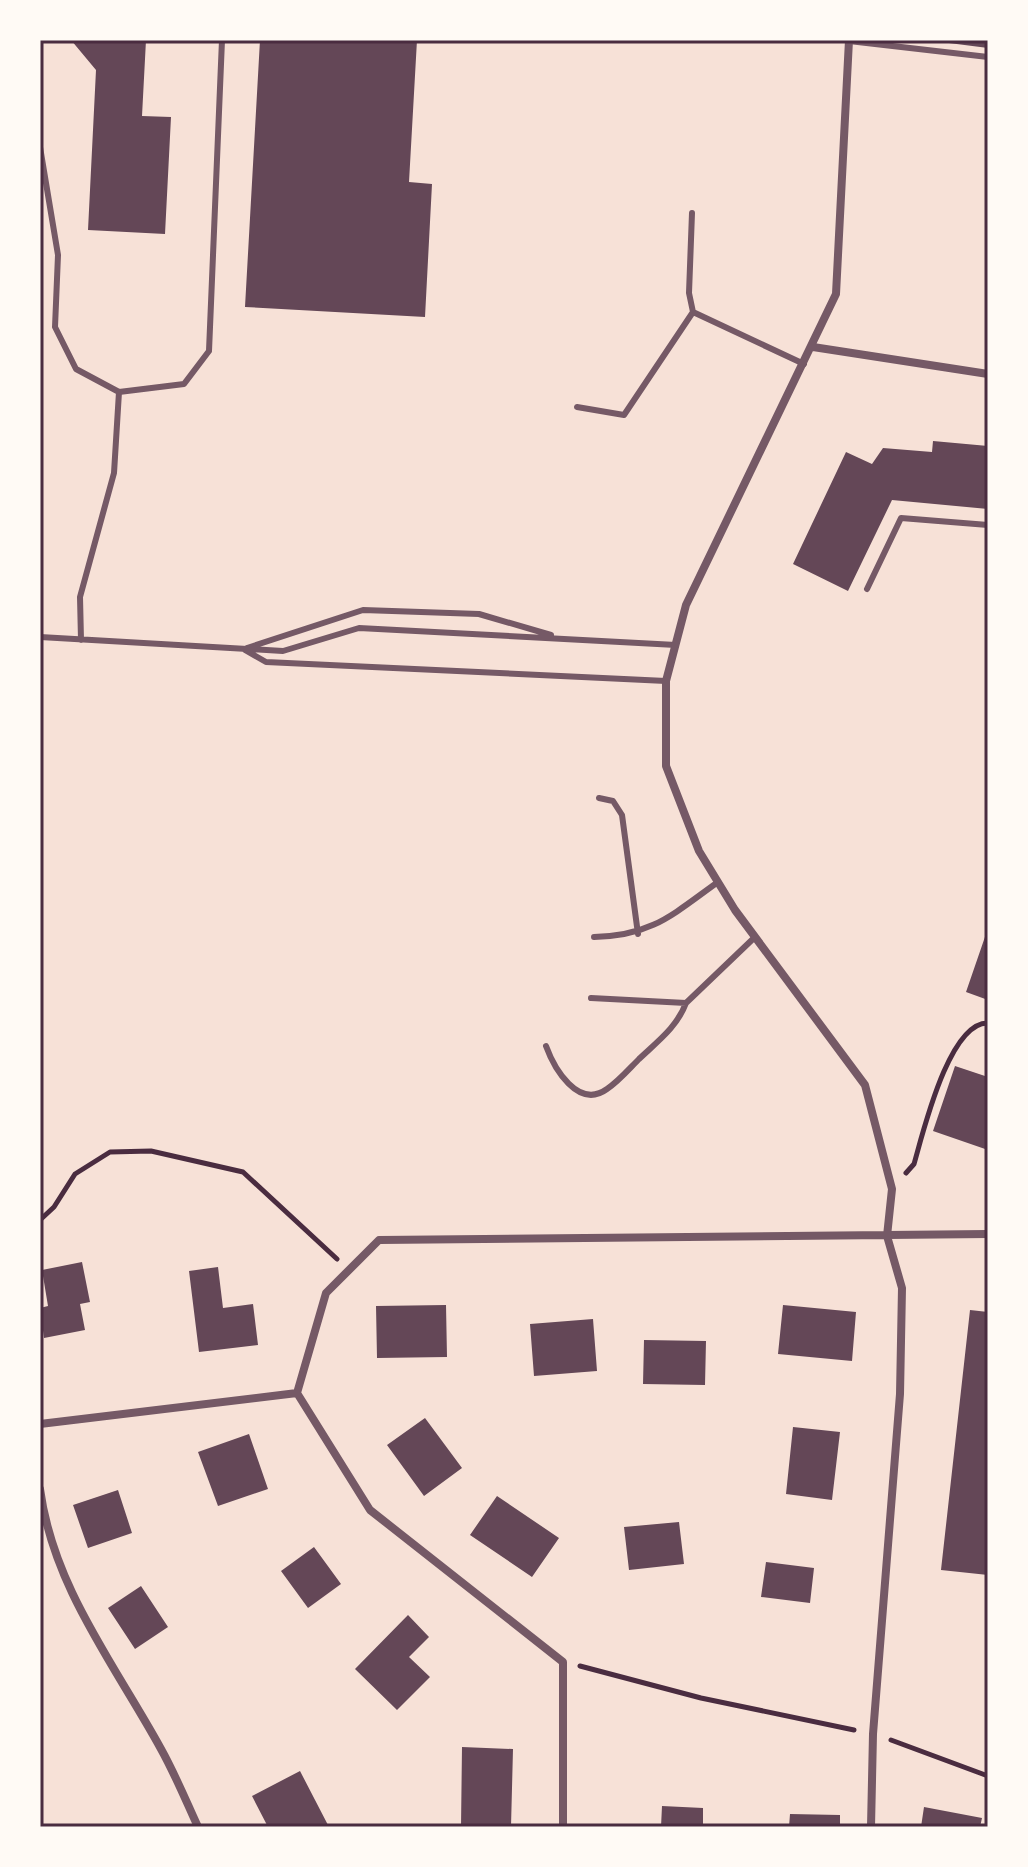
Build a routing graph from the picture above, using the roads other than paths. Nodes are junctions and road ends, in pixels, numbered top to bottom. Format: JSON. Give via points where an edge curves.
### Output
{"nodes":[{"id":1,"x":222,"y":40,"type":"edge"},
{"id":2,"x":849,"y":40,"type":"edge"},
{"id":3,"x":988,"y":57,"type":"edge"},
{"id":4,"x":40,"y":147,"type":"edge"},
{"id":5,"x":692,"y":213,"type":"dead end"},
{"id":6,"x":693,"y":312,"type":"junction"},
{"id":7,"x":813,"y":347,"type":"junction"},
{"id":8,"x":804,"y":364,"type":"junction"},
{"id":9,"x":988,"y":374,"type":"edge"},
{"id":10,"x":119,"y":392,"type":"junction"},
{"id":11,"x":577,"y":407,"type":"dead end"},
{"id":12,"x":988,"y":525,"type":"edge"},
{"id":13,"x":867,"y":589,"type":"dead end"},
{"id":14,"x":40,"y":637,"type":"edge"},
{"id":15,"x":563,"y":639,"type":"junction"},
{"id":16,"x":81,"y":640,"type":"junction"},
{"id":17,"x":676,"y":645,"type":"junction"},
{"id":18,"x":243,"y":649,"type":"junction"},
{"id":19,"x":666,"y":681,"type":"junction"},
{"id":20,"x":599,"y":798,"type":"dead end"},
{"id":21,"x":718,"y":882,"type":"junction"},
{"id":22,"x":638,"y":934,"type":"junction"},
{"id":23,"x":594,"y":937,"type":"dead end"},
{"id":24,"x":755,"y":937,"type":"junction"},
{"id":25,"x":591,"y":998,"type":"dead end"},
{"id":26,"x":686,"y":1003,"type":"junction"},
{"id":27,"x":546,"y":1046,"type":"dead end"},
{"id":28,"x":988,"y":1234,"type":"edge"},
{"id":29,"x":887,"y":1236,"type":"junction"},
{"id":30,"x":297,"y":1393,"type":"junction"},
{"id":31,"x":40,"y":1424,"type":"edge"},
{"id":32,"x":40,"y":1489,"type":"edge"},
{"id":33,"x":198,"y":1827,"type":"edge"},
{"id":34,"x":563,"y":1827,"type":"edge"},
{"id":35,"x":871,"y":1827,"type":"edge"}],
"edges":[{"from":1,"to":10,"type":"lane","via":[[209,351],[184,384]]},
{"from":2,"to":3,"type":"lane"},
{"from":2,"to":7,"type":"street","via":[[836,294]]},
{"from":4,"to":10,"type":"lane","via":[[58,255],[55,327],[76,369]]},
{"from":5,"to":6,"type":"lane"},
{"from":6,"to":8,"type":"lane"},
{"from":6,"to":11,"type":"lane","via":[[624,415]]},
{"from":7,"to":8,"type":"street"},
{"from":7,"to":9,"type":"street"},
{"from":8,"to":17,"type":"street","via":[[686,605]]},
{"from":10,"to":16,"type":"lane","via":[[114,473],[80,597]]},
{"from":12,"to":13,"type":"lane","via":[[901,518]]},
{"from":14,"to":16,"type":"lane"},
{"from":15,"to":17,"type":"lane"},
{"from":15,"to":18,"type":"lane","via":[[359,628],[283,651]]},
{"from":15,"to":18,"type":"lane","via":[[479,614],[363,610]]},
{"from":16,"to":18,"type":"lane"},
{"from":17,"to":19,"type":"street"},
{"from":18,"to":19,"type":"lane","via":[[266,662]]},
{"from":19,"to":21,"type":"street","via":[[666,766],[699,851]]},
{"from":20,"to":22,"type":"lane","via":[[613,801],[622,815]]},
{"from":21,"to":22,"type":"lane"},
{"from":21,"to":24,"type":"street"},
{"from":22,"to":23,"type":"lane"},
{"from":24,"to":26,"type":"lane"},
{"from":24,"to":29,"type":"street","via":[[865,1085],[892,1189]]},
{"from":25,"to":26,"type":"lane"},
{"from":26,"to":27,"type":"lane","via":[[679,1022],[605,1091],[587,1093],[569,1086],[554,1068]]},
{"from":28,"to":29,"type":"street"},
{"from":29,"to":30,"type":"street","via":[[379,1240],[326,1293]]},
{"from":29,"to":35,"type":"street","via":[[902,1288],[900,1394],[873,1734]]},
{"from":30,"to":31,"type":"street"},
{"from":30,"to":34,"type":"street","via":[[370,1510],[563,1662]]},
{"from":32,"to":33,"type":"street","via":[[44,1521],[68,1589],[162,1751]]}]}
